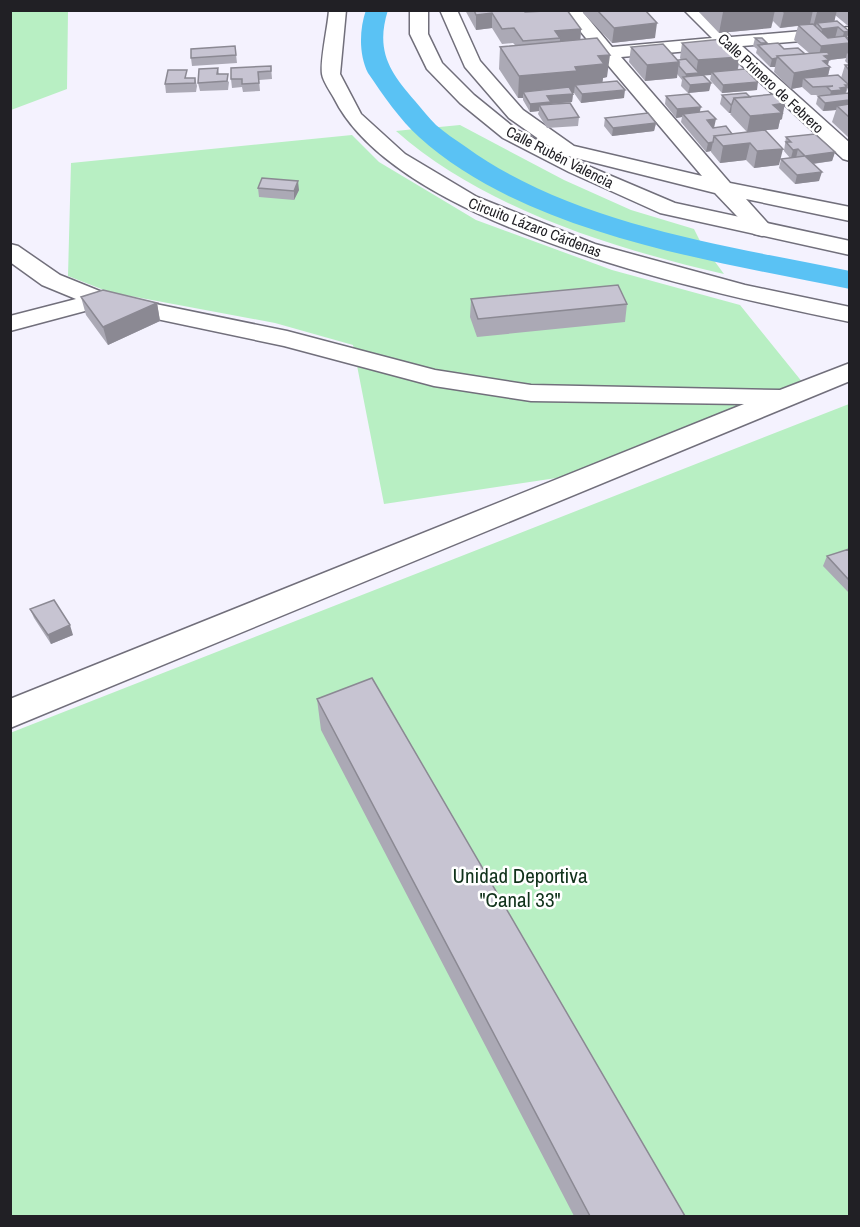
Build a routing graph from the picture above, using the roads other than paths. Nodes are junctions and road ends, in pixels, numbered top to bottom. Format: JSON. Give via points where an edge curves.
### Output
{"nodes":[{"id":1,"x":338,"y":10,"type":"edge"},
{"id":2,"x":419,"y":10,"type":"edge"},
{"id":3,"x":448,"y":10,"type":"edge"},
{"id":4,"x":571,"y":10,"type":"edge"},
{"id":5,"x":692,"y":10,"type":"edge"},
{"id":6,"x":828,"y":18,"type":"dead end"},
{"id":7,"x":848,"y":33,"type":"edge"},
{"id":8,"x":727,"y":43,"type":"junction"},
{"id":9,"x":608,"y":52,"type":"junction"},
{"id":10,"x":551,"y":57,"type":"edge"},
{"id":11,"x":494,"y":61,"type":"dead end"},
{"id":12,"x":471,"y":63,"type":"junction"},
{"id":13,"x":434,"y":65,"type":"junction"},
{"id":14,"x":838,"y":120,"type":"dead end"},
{"id":15,"x":814,"y":122,"type":"junction"},
{"id":16,"x":849,"y":155,"type":"edge"},
{"id":17,"x":723,"y":188,"type":"junction"},
{"id":18,"x":849,"y":214,"type":"edge"},
{"id":19,"x":762,"y":229,"type":"junction"},
{"id":20,"x":849,"y":248,"type":"edge"},
{"id":21,"x":10,"y":251,"type":"edge"},
{"id":22,"x":100,"y":300,"type":"junction"},
{"id":23,"x":849,"y":315,"type":"edge"},
{"id":24,"x":10,"y":324,"type":"edge"},
{"id":25,"x":849,"y":371,"type":"edge"},
{"id":26,"x":787,"y":396,"type":"junction"},
{"id":27,"x":10,"y":714,"type":"edge"}],
"edges":[{"from":1,"to":23,"type":"street","name":"Circuito Lázaro Cárdenas","via":[[331,74],[353,117],[398,158],[469,202],[586,249],[741,292]]},
{"from":2,"to":13,"type":"street","name":"Calle Rubén Valencia","via":[[419,34]]},
{"from":3,"to":12,"type":"street","name":"Calle Rubén Valencia"},
{"from":4,"to":9,"type":"street"},
{"from":5,"to":8,"type":"street","name":"Calle Primero de Febrero"},
{"from":6,"to":7,"type":"street"},
{"from":7,"to":8,"type":"street"},
{"from":8,"to":9,"type":"street"},
{"from":8,"to":15,"type":"street","name":"Calle Primero de Febrero"},
{"from":9,"to":10,"type":"street"},
{"from":9,"to":17,"type":"street"},
{"from":11,"to":12,"type":"street"},
{"from":12,"to":13,"type":"street"},
{"from":12,"to":17,"type":"street","name":"Calle Rubén Valencia","via":[[516,114],[567,150]]},
{"from":13,"to":19,"type":"street","name":"Calle Rubén Valencia","via":[[510,134],[576,168],[668,208]]},
{"from":14,"to":15,"type":"street"},
{"from":15,"to":16,"type":"street","name":"Calle Primero de Febrero"},
{"from":17,"to":18,"type":"street","name":"Calle Rubén Valencia"},
{"from":17,"to":19,"type":"street"},
{"from":19,"to":20,"type":"street","name":"Calle Rubén Valencia"},
{"from":21,"to":22,"type":"street","via":[[51,280]]},
{"from":22,"to":24,"type":"street"},
{"from":22,"to":26,"type":"street","via":[[287,339],[434,378],[531,393]]},
{"from":25,"to":26,"type":"street"},
{"from":26,"to":27,"type":"street"}]}
